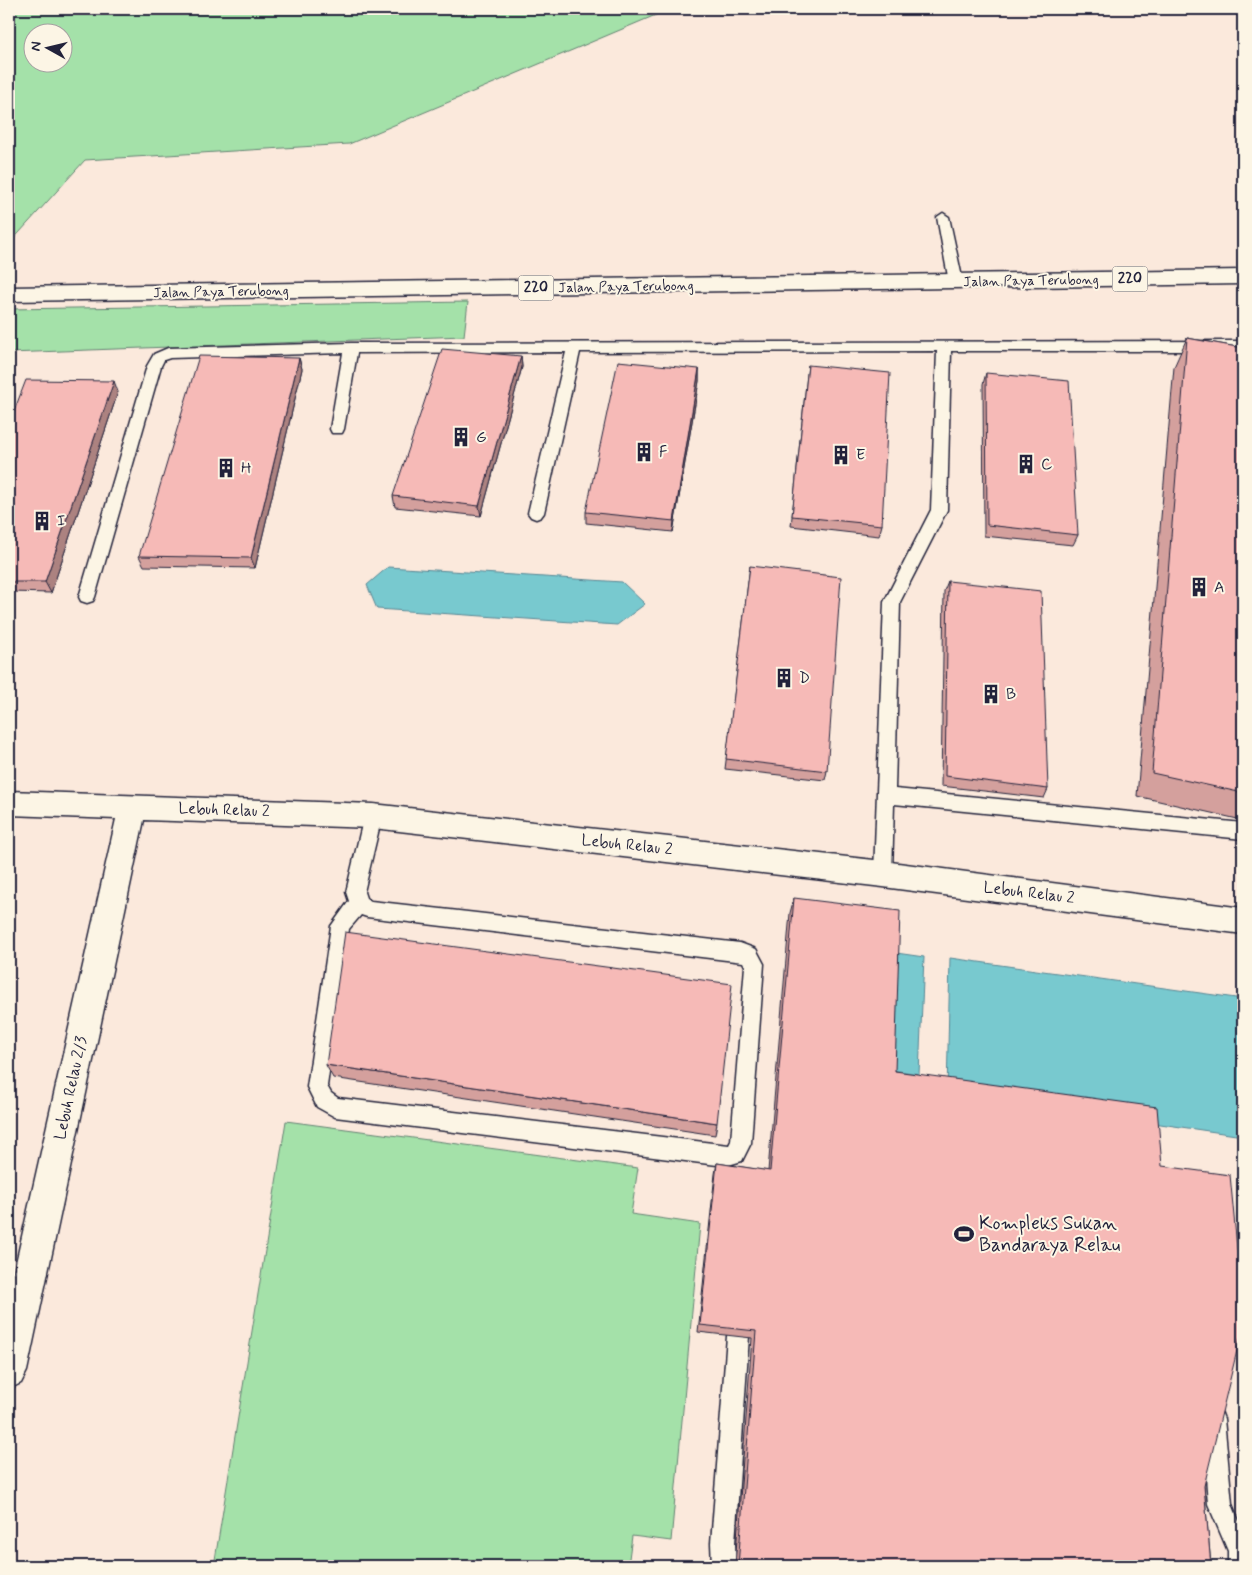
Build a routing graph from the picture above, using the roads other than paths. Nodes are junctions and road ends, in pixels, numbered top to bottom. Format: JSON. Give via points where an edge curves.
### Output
{"nodes":[{"id":1,"x":943,"y":217,"type":"dead end"},
{"id":2,"x":1243,"y":277,"type":"edge"},
{"id":3,"x":1197,"y":278,"type":"junction"},
{"id":4,"x":956,"y":282,"type":"junction"},
{"id":5,"x":1243,"y":284,"type":"edge"},
{"id":6,"x":9,"y":294,"type":"edge"},
{"id":7,"x":1243,"y":346,"type":"edge"},
{"id":8,"x":574,"y":347,"type":"junction"},
{"id":9,"x":944,"y":347,"type":"junction"},
{"id":10,"x":351,"y":348,"type":"junction"},
{"id":11,"x":338,"y":429,"type":"dead end"},
{"id":12,"x":536,"y":513,"type":"dead end"},
{"id":13,"x":87,"y":597,"type":"dead end"},
{"id":14,"x":886,"y":796,"type":"junction"},
{"id":15,"x":9,"y":803,"type":"edge"},
{"id":16,"x":133,"y":806,"type":"junction"},
{"id":17,"x":373,"y":816,"type":"junction"},
{"id":18,"x":1243,"y":831,"type":"edge"},
{"id":19,"x":883,"y":874,"type":"junction"},
{"id":20,"x":359,"y":903,"type":"junction"},
{"id":21,"x":1243,"y":921,"type":"edge"},
{"id":22,"x":738,"y":1336,"type":"edge"},
{"id":23,"x":9,"y":1371,"type":"edge"},
{"id":24,"x":1211,"y":1394,"type":"edge"},
{"id":25,"x":1241,"y":1553,"type":"edge"},
{"id":26,"x":724,"y":1566,"type":"edge"}],
"edges":[{"from":1,"to":4,"type":"lane"},
{"from":2,"to":3,"type":"street","name":"Jalan Paya Terubong","number":"220"},
{"from":3,"to":4,"type":"street","name":"Jalan Paya Terubong","number":"220"},
{"from":3,"to":5,"type":"street"},
{"from":4,"to":6,"type":"street","name":"Jalan Paya Terubong","number":"220"},
{"from":7,"to":9,"type":"lane"},
{"from":8,"to":9,"type":"lane"},
{"from":8,"to":10,"type":"lane"},
{"from":8,"to":12,"type":"lane"},
{"from":9,"to":14,"type":"lane","via":[[939,510],[892,602]]},
{"from":10,"to":11,"type":"lane"},
{"from":10,"to":13,"type":"lane","via":[[168,352],[158,357]]},
{"from":14,"to":18,"type":"lane"},
{"from":14,"to":19,"type":"lane"},
{"from":15,"to":16,"type":"street","name":"Lebuh Relau 2"},
{"from":16,"to":17,"type":"street","name":"Lebuh Relau 2"},
{"from":16,"to":23,"type":"street","name":"Lebuh Relau 2/3"},
{"from":17,"to":19,"type":"street","name":"Lebuh Relau 2"},
{"from":17,"to":20,"type":"lane","via":[[356,892]]},
{"from":19,"to":21,"type":"street","name":"Lebuh Relau 2"},
{"from":20,"to":20,"type":"lane","via":[[367,909],[749,955],[755,964],[741,1143],[735,1154],[725,1156],[336,1107],[324,1100],[317,1087],[340,926]]},
{"from":22,"to":26,"type":"lane"},
{"from":24,"to":25,"type":"lane","via":[[1220,1504]]}]}
